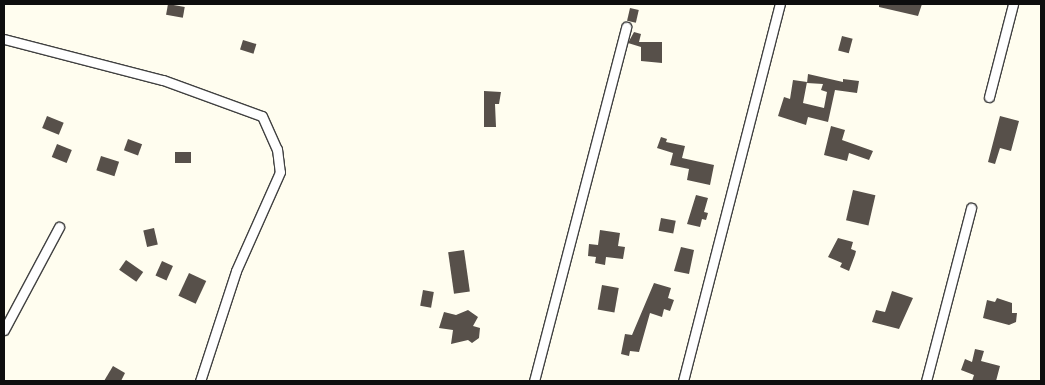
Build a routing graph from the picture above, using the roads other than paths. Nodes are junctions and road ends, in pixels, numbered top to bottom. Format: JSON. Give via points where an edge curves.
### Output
{"nodes":[{"id":1,"x":780,"y":4,"type":"edge"},
{"id":2,"x":1013,"y":4,"type":"edge"},
{"id":3,"x":626,"y":28,"type":"dead end"},
{"id":4,"x":4,"y":39,"type":"edge"},
{"id":5,"x":989,"y":98,"type":"dead end"},
{"id":6,"x":971,"y":208,"type":"dead end"},
{"id":7,"x":59,"y":227,"type":"dead end"},
{"id":8,"x":4,"y":330,"type":"edge"},
{"id":9,"x":200,"y":381,"type":"edge"},
{"id":10,"x":534,"y":381,"type":"edge"},
{"id":11,"x":683,"y":381,"type":"edge"},
{"id":12,"x":926,"y":381,"type":"edge"}],
"edges":[{"from":1,"to":11,"type":"street"},
{"from":2,"to":5,"type":"street"},
{"from":3,"to":10,"type":"street"},
{"from":4,"to":9,"type":"street","via":[[163,80],[262,116],[277,149],[280,172],[236,271]]},
{"from":6,"to":12,"type":"street"},
{"from":7,"to":8,"type":"street"}]}
